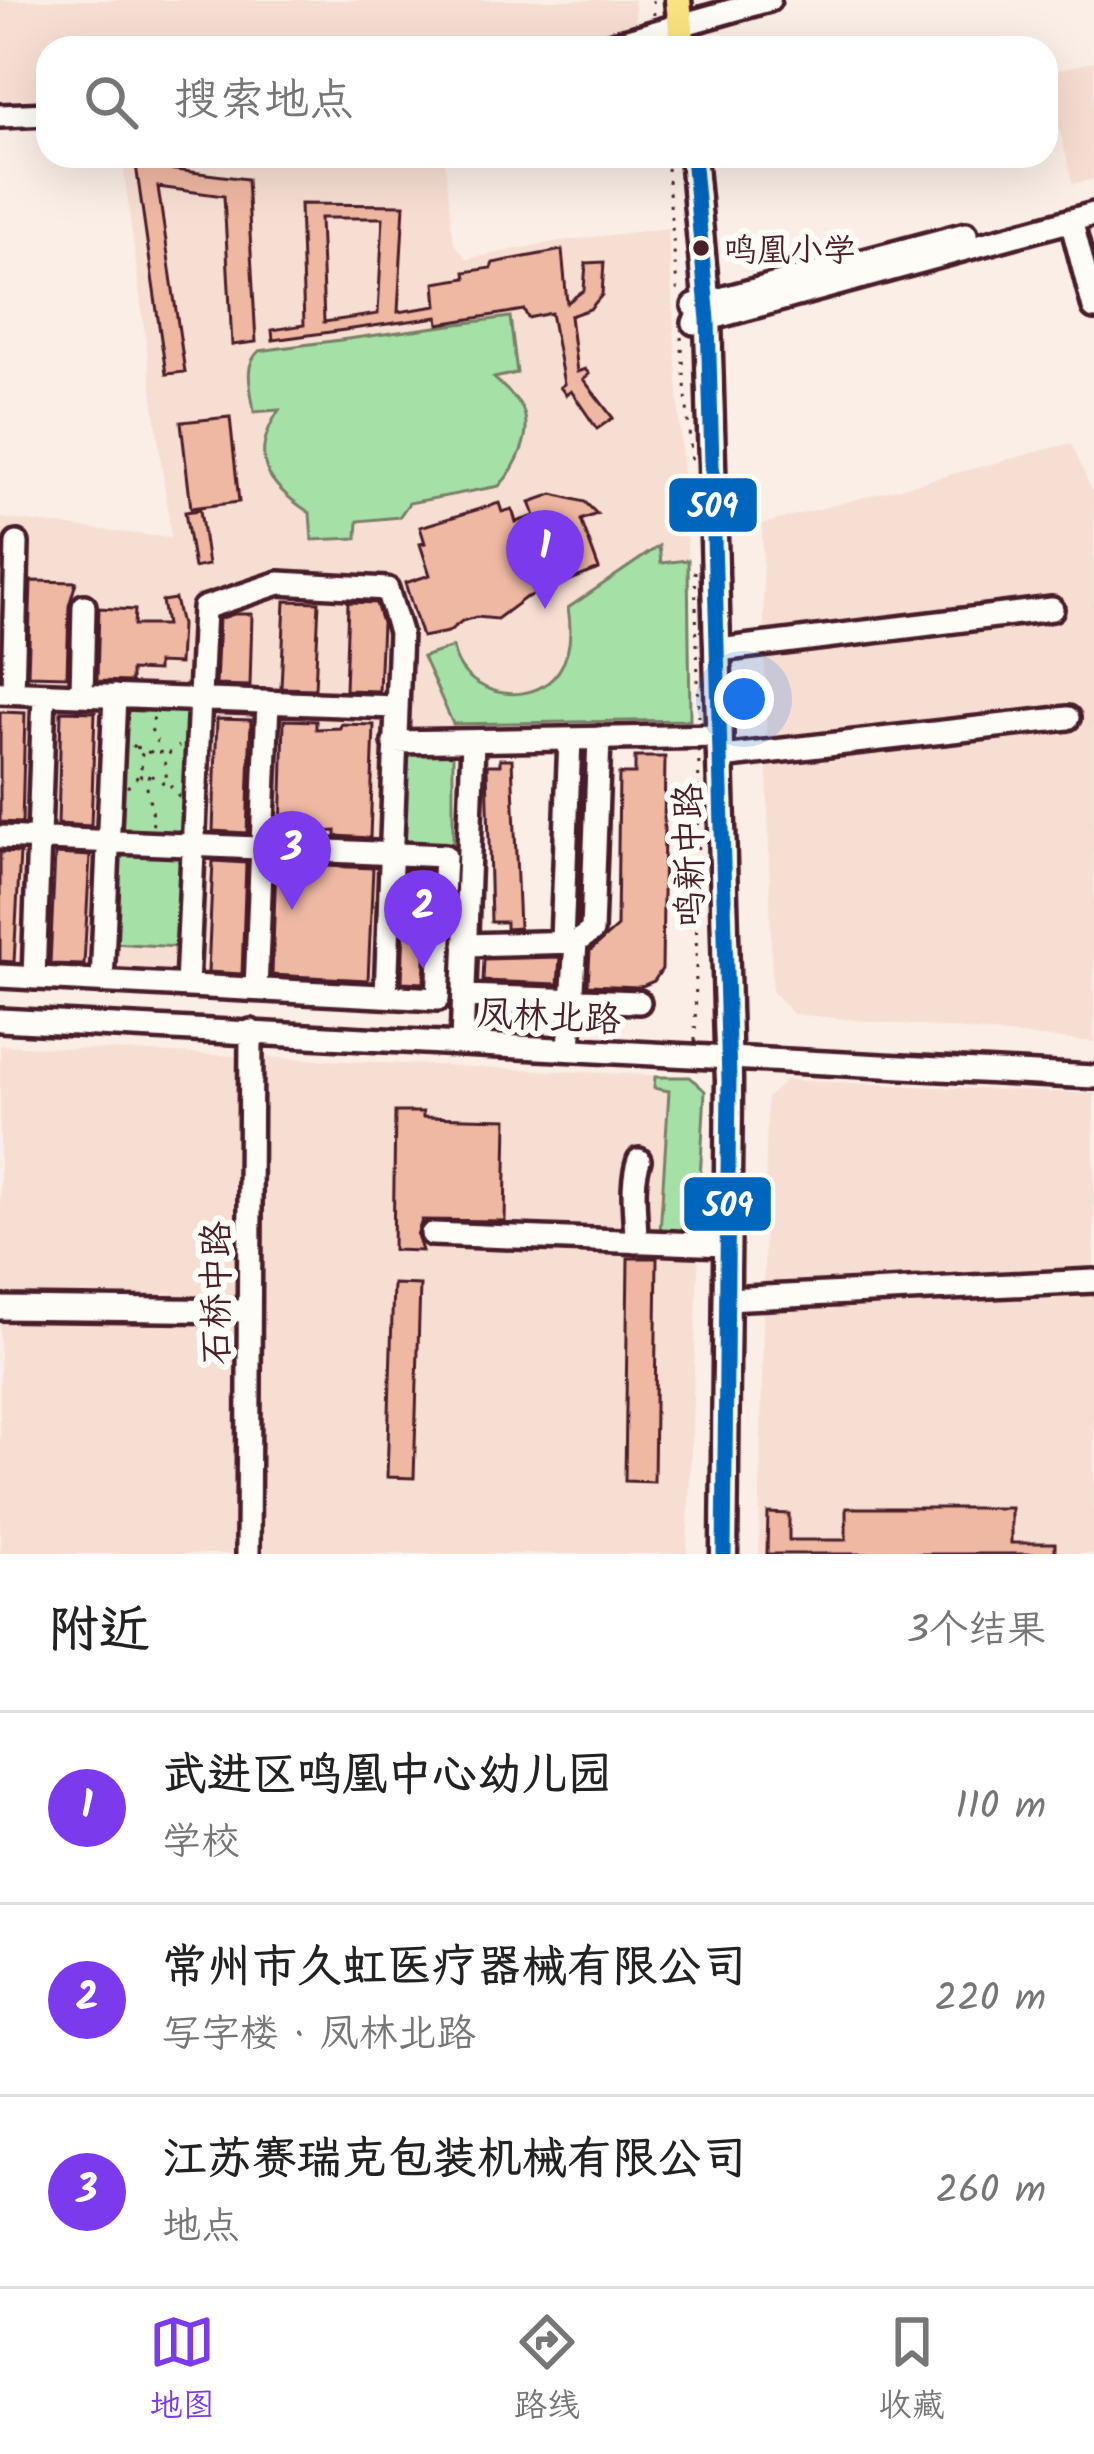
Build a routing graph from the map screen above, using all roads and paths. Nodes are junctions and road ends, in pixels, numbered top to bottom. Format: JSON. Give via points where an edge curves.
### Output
{"nodes":[{"id":1,"x":769,"y":0,"type":"edge"},
{"id":2,"x":674,"y":24,"type":"edge"},
{"id":3,"x":636,"y":36,"type":"edge"},
{"id":4,"x":36,"y":114,"type":"edge"},
{"id":5,"x":0,"y":116,"type":"edge"},
{"id":6,"x":668,"y":168,"type":"edge"},
{"id":7,"x":681,"y":168,"type":"edge"},
{"id":8,"x":693,"y":168,"type":"edge"},
{"id":9,"x":1094,"y":200,"type":"edge"},
{"id":10,"x":1094,"y":214,"type":"edge"},
{"id":11,"x":1071,"y":220,"type":"junction"},
{"id":12,"x":1094,"y":308,"type":"edge"},
{"id":13,"x":694,"y":316,"type":"junction"},
{"id":14,"x":693,"y":469,"type":"dead end"},
{"id":15,"x":17,"y":543,"type":"edge"},
{"id":16,"x":695,"y":559,"type":"dead end"},
{"id":17,"x":84,"y":607,"type":"dead end"},
{"id":18,"x":1052,"y":609,"type":"dead end"},
{"id":19,"x":719,"y":650,"type":"junction"},
{"id":20,"x":6,"y":692,"type":"edge"},
{"id":21,"x":44,"y":694,"type":"junction"},
{"id":22,"x":82,"y":695,"type":"junction"},
{"id":23,"x":115,"y":696,"type":"junction"},
{"id":24,"x":157,"y":698,"type":"junction"},
{"id":25,"x":200,"y":700,"type":"junction"},
{"id":26,"x":268,"y":702,"type":"junction"},
{"id":27,"x":395,"y":707,"type":"junction"},
{"id":28,"x":1068,"y":718,"type":"dead end"},
{"id":29,"x":599,"y":738,"type":"junction"},
{"id":30,"x":570,"y":739,"type":"junction"},
{"id":31,"x":473,"y":741,"type":"junction"},
{"id":32,"x":394,"y":742,"type":"junction"},
{"id":33,"x":713,"y":742,"type":"junction"},
{"id":34,"x":198,"y":744,"type":"junction"},
{"id":35,"x":135,"y":746,"type":"dead end"},
{"id":36,"x":171,"y":752,"type":"junction"},
{"id":37,"x":150,"y":753,"type":"junction"},
{"id":38,"x":149,"y":775,"type":"junction"},
{"id":39,"x":137,"y":776,"type":"dead end"},
{"id":40,"x":171,"y":788,"type":"junction"},
{"id":41,"x":195,"y":809,"type":"junction"},
{"id":42,"x":0,"y":837,"type":"edge"},
{"id":43,"x":39,"y":838,"type":"junction"},
{"id":44,"x":109,"y":841,"type":"junction"},
{"id":45,"x":142,"y":842,"type":"junction"},
{"id":46,"x":194,"y":844,"type":"junction"},
{"id":47,"x":262,"y":848,"type":"junction"},
{"id":48,"x":390,"y":853,"type":"junction"},
{"id":49,"x":569,"y":942,"type":"junction"},
{"id":50,"x":465,"y":945,"type":"junction"},
{"id":51,"x":0,"y":976,"type":"edge"},
{"id":52,"x":34,"y":978,"type":"junction"},
{"id":53,"x":102,"y":982,"type":"junction"},
{"id":54,"x":147,"y":984,"type":"junction"},
{"id":55,"x":188,"y":986,"type":"junction"},
{"id":56,"x":256,"y":989,"type":"junction"},
{"id":57,"x":386,"y":996,"type":"junction"},
{"id":58,"x":464,"y":996,"type":"junction"},
{"id":59,"x":572,"y":1000,"type":"junction"},
{"id":60,"x":639,"y":1003,"type":"dead end"},
{"id":61,"x":0,"y":1020,"type":"edge"},
{"id":62,"x":148,"y":1025,"type":"junction"},
{"id":63,"x":251,"y":1031,"type":"junction"},
{"id":64,"x":462,"y":1043,"type":"junction"},
{"id":65,"x":569,"y":1049,"type":"junction"},
{"id":66,"x":712,"y":1057,"type":"junction"},
{"id":67,"x":1094,"y":1077,"type":"edge"},
{"id":68,"x":639,"y":1160,"type":"dead end"},
{"id":69,"x":432,"y":1234,"type":"dead end"},
{"id":70,"x":636,"y":1242,"type":"junction"},
{"id":71,"x":719,"y":1245,"type":"junction"},
{"id":72,"x":1094,"y":1281,"type":"edge"},
{"id":73,"x":726,"y":1299,"type":"junction"},
{"id":74,"x":0,"y":1308,"type":"edge"},
{"id":75,"x":247,"y":1311,"type":"junction"},
{"id":76,"x":248,"y":1554,"type":"edge"},
{"id":77,"x":710,"y":1554,"type":"edge"},
{"id":78,"x":724,"y":1554,"type":"edge"}],
"edges":[{"from":1,"to":2,"type":"street"},
{"from":2,"to":3,"type":"street"},
{"from":4,"to":5,"type":"street"},
{"from":6,"to":13,"type":"path"},
{"from":7,"to":13,"type":"main road","name":"鸣新中路"},
{"from":8,"to":13,"type":"main road","name":"鸣新中路"},
{"from":9,"to":13,"type":"street"},
{"from":10,"to":11,"type":"street"},
{"from":11,"to":12,"type":"street"},
{"from":11,"to":13,"type":"street"},
{"from":13,"to":14,"type":"path"},
{"from":13,"to":19,"type":"main road","name":"鸣新中路"},
{"from":13,"to":33,"type":"main road","name":"鸣新中路"},
{"from":15,"to":20,"type":"street"},
{"from":16,"to":33,"type":"path"},
{"from":17,"to":22,"type":"street"},
{"from":18,"to":19,"type":"street"},
{"from":19,"to":33,"type":"main road","name":"鸣新中路"},
{"from":20,"to":21,"type":"street"},
{"from":21,"to":22,"type":"street"},
{"from":21,"to":43,"type":"street"},
{"from":22,"to":23,"type":"street"},
{"from":23,"to":24,"type":"street"},
{"from":23,"to":44,"type":"street"},
{"from":24,"to":25,"type":"street"},
{"from":24,"to":37,"type":"path"},
{"from":25,"to":26,"type":"street"},
{"from":25,"to":27,"type":"street","via":[[204,608],[279,584],[387,589],[400,632]]},
{"from":25,"to":34,"type":"street"},
{"from":26,"to":27,"type":"street"},
{"from":26,"to":47,"type":"street"},
{"from":27,"to":32,"type":"street"},
{"from":28,"to":33,"type":"street"},
{"from":29,"to":30,"type":"street"},
{"from":29,"to":33,"type":"street"},
{"from":29,"to":49,"type":"street","via":[[592,931]]},
{"from":30,"to":31,"type":"street"},
{"from":30,"to":49,"type":"street"},
{"from":31,"to":32,"type":"street"},
{"from":31,"to":50,"type":"street"},
{"from":32,"to":48,"type":"street"},
{"from":33,"to":66,"type":"main road","name":"鸣新中路"},
{"from":33,"to":66,"type":"path"},
{"from":34,"to":36,"type":"path"},
{"from":34,"to":41,"type":"street"},
{"from":35,"to":37,"type":"path"},
{"from":36,"to":37,"type":"path"},
{"from":36,"to":40,"type":"path","via":[[164,764]]},
{"from":38,"to":39,"type":"path"},
{"from":38,"to":40,"type":"path"},
{"from":38,"to":45,"type":"path","via":[[154,820]]},
{"from":40,"to":41,"type":"path"},
{"from":41,"to":46,"type":"street"},
{"from":42,"to":43,"type":"street"},
{"from":43,"to":44,"type":"street"},
{"from":43,"to":52,"type":"street"},
{"from":44,"to":45,"type":"street"},
{"from":44,"to":53,"type":"street"},
{"from":45,"to":46,"type":"street"},
{"from":46,"to":47,"type":"street"},
{"from":46,"to":55,"type":"street"},
{"from":47,"to":48,"type":"street"},
{"from":47,"to":56,"type":"street"},
{"from":48,"to":57,"type":"street"},
{"from":48,"to":57,"type":"street","via":[[445,856],[438,999]]},
{"from":49,"to":50,"type":"street"},
{"from":49,"to":59,"type":"street"},
{"from":50,"to":58,"type":"street"},
{"from":51,"to":52,"type":"street"},
{"from":52,"to":53,"type":"street"},
{"from":53,"to":54,"type":"street"},
{"from":54,"to":55,"type":"street"},
{"from":54,"to":62,"type":"street"},
{"from":55,"to":56,"type":"street"},
{"from":56,"to":57,"type":"street"},
{"from":58,"to":59,"type":"street"},
{"from":58,"to":64,"type":"street"},
{"from":59,"to":60,"type":"street"},
{"from":59,"to":65,"type":"street"},
{"from":61,"to":62,"type":"street","name":"凤林北路"},
{"from":62,"to":63,"type":"street","name":"凤林北路"},
{"from":63,"to":64,"type":"street","name":"凤林北路"},
{"from":63,"to":75,"type":"street","name":"石桥中路"},
{"from":64,"to":65,"type":"street","name":"凤林北路"},
{"from":65,"to":66,"type":"street","name":"凤林北路"},
{"from":66,"to":67,"type":"street","name":"凤林北路"},
{"from":66,"to":71,"type":"main road","name":"鸣新中路"},
{"from":68,"to":70,"type":"street","via":[[632,1180]]},
{"from":69,"to":70,"type":"street"},
{"from":70,"to":71,"type":"street"},
{"from":71,"to":73,"type":"main road","name":"鸣新中路"},
{"from":71,"to":77,"type":"main road","name":"鸣新中路"},
{"from":72,"to":73,"type":"street"},
{"from":73,"to":78,"type":"main road","name":"鸣新中路"},
{"from":74,"to":75,"type":"street"},
{"from":75,"to":76,"type":"street","name":"石桥中路"}]}
